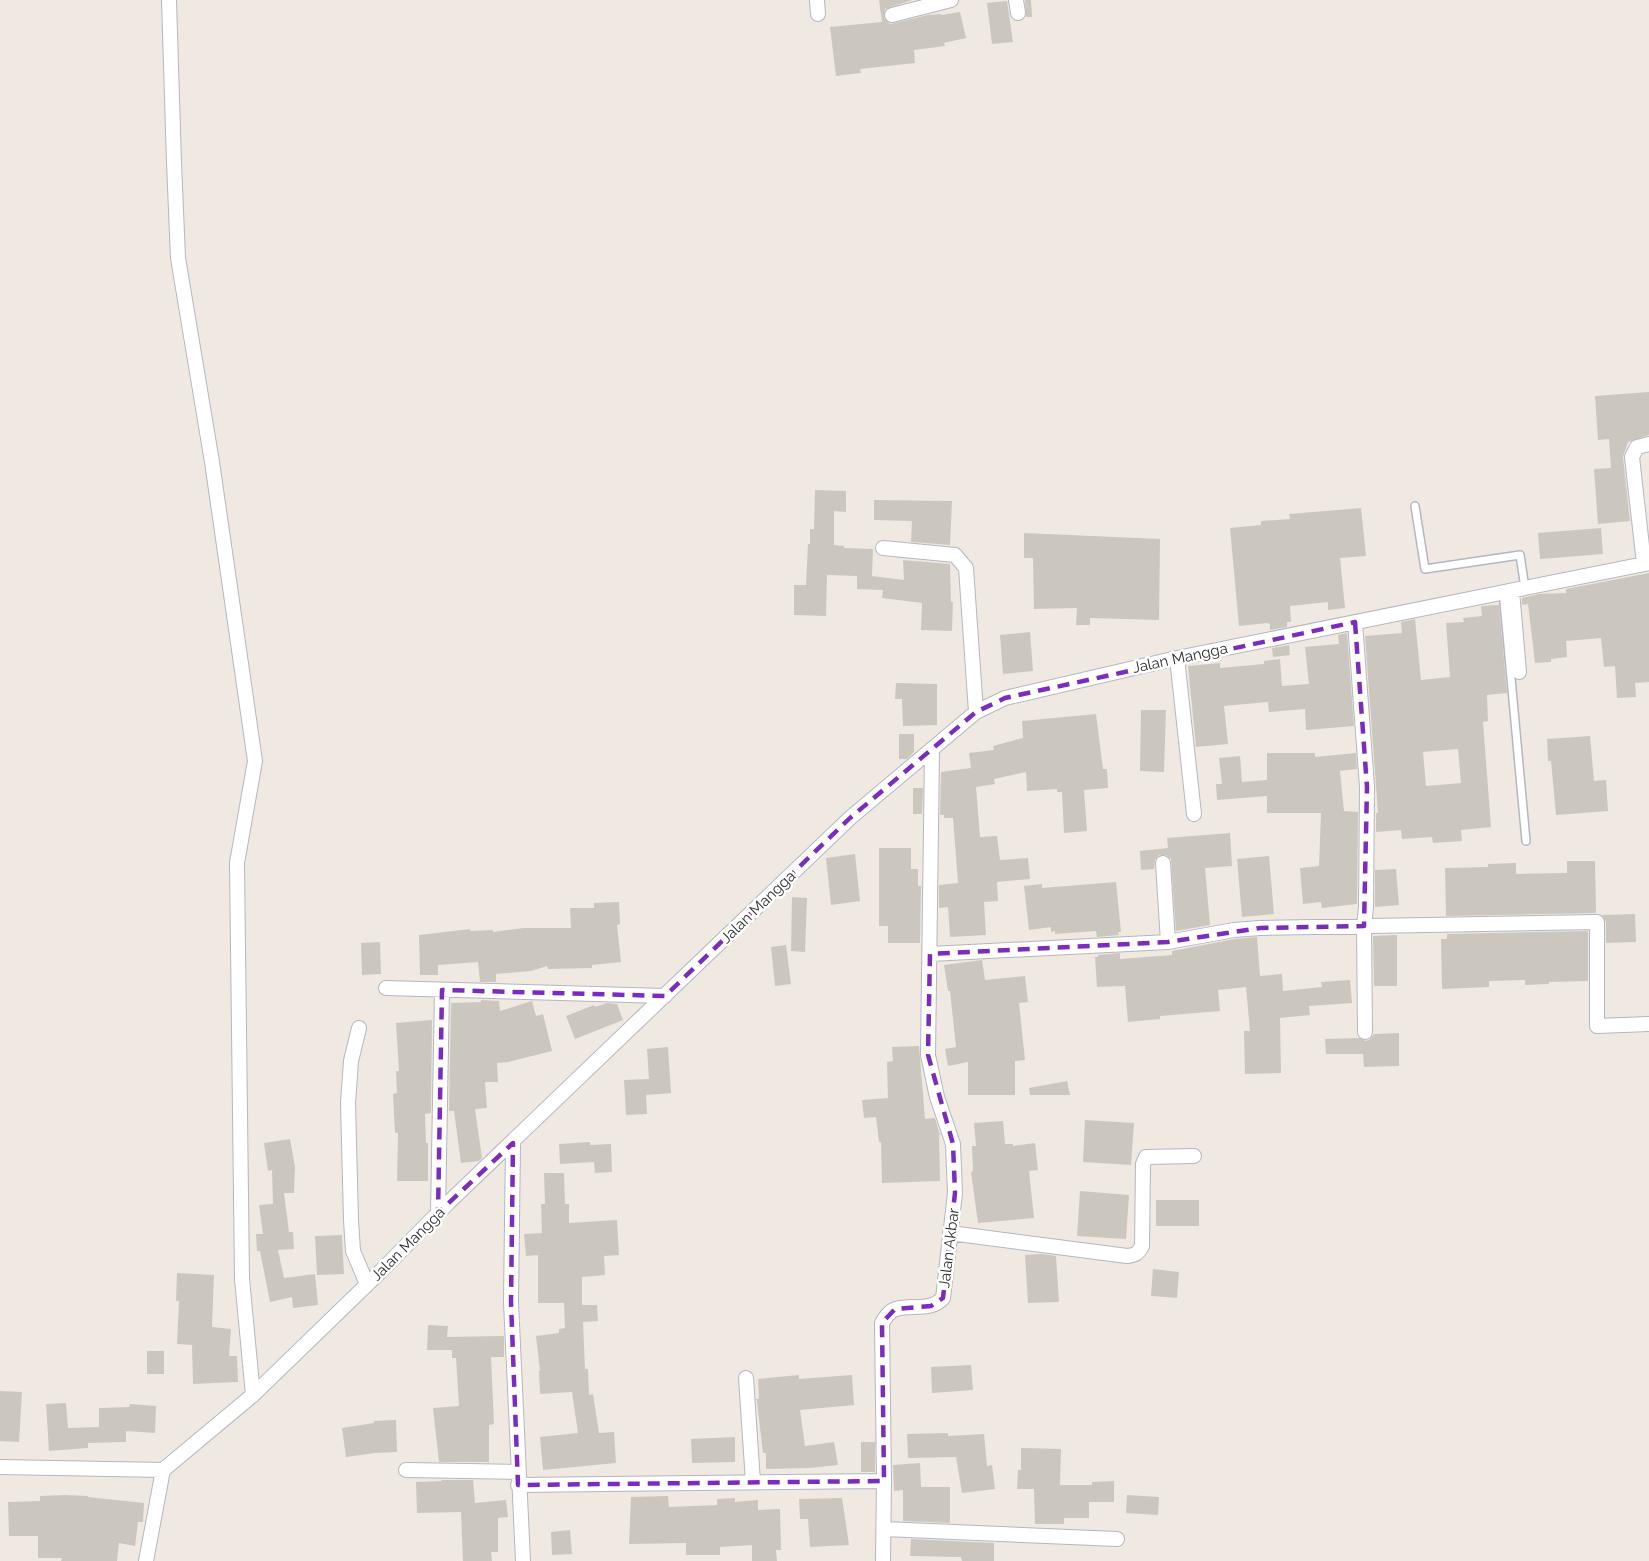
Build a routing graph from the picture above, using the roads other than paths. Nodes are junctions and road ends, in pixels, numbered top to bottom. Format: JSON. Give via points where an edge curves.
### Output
{"nodes":[{"id":1,"x":170,"y":0,"type":"edge"},
{"id":2,"x":951,"y":0,"type":"edge"},
{"id":3,"x":892,"y":15,"type":"dead end"},
{"id":4,"x":1649,"y":444,"type":"edge"},
{"id":5,"x":1415,"y":506,"type":"dead end"},
{"id":6,"x":883,"y":548,"type":"dead end"},
{"id":7,"x":1646,"y":563,"type":"edge"},
{"id":8,"x":1513,"y":590,"type":"junction"},
{"id":9,"x":1354,"y":622,"type":"junction"},
{"id":10,"x":1177,"y":658,"type":"junction"},
{"id":11,"x":1518,"y":672,"type":"dead end"},
{"id":12,"x":976,"y":712,"type":"junction"},
{"id":13,"x":932,"y":751,"type":"junction"},
{"id":14,"x":1194,"y":814,"type":"dead end"},
{"id":15,"x":1526,"y":841,"type":"dead end"},
{"id":16,"x":1163,"y":863,"type":"dead end"},
{"id":17,"x":1364,"y":926,"type":"junction"},
{"id":18,"x":1168,"y":942,"type":"junction"},
{"id":19,"x":930,"y":954,"type":"junction"},
{"id":20,"x":386,"y":988,"type":"dead end"},
{"id":21,"x":442,"y":990,"type":"junction"},
{"id":22,"x":665,"y":996,"type":"junction"},
{"id":23,"x":1649,"y":1024,"type":"edge"},
{"id":24,"x":359,"y":1028,"type":"dead end"},
{"id":25,"x":1365,"y":1032,"type":"dead end"},
{"id":26,"x":513,"y":1143,"type":"junction"},
{"id":27,"x":1194,"y":1156,"type":"dead end"},
{"id":28,"x":438,"y":1213,"type":"junction"},
{"id":29,"x":951,"y":1233,"type":"junction"},
{"id":30,"x":367,"y":1284,"type":"junction"},
{"id":31,"x":746,"y":1378,"type":"dead end"},
{"id":32,"x":253,"y":1395,"type":"junction"},
{"id":33,"x":0,"y":1467,"type":"edge"},
{"id":34,"x":163,"y":1470,"type":"junction"},
{"id":35,"x":406,"y":1470,"type":"dead end"},
{"id":36,"x":518,"y":1478,"type":"junction"},
{"id":37,"x":884,"y":1481,"type":"junction"},
{"id":38,"x":753,"y":1482,"type":"junction"},
{"id":39,"x":884,"y":1529,"type":"junction"},
{"id":40,"x":1117,"y":1539,"type":"dead end"},
{"id":41,"x":146,"y":1561,"type":"edge"},
{"id":42,"x":523,"y":1561,"type":"edge"},
{"id":43,"x":883,"y":1561,"type":"edge"}],
"edges":[{"from":1,"to":32,"type":"street","via":[[178,258],[255,761],[237,863],[242,1279]]},
{"from":2,"to":3,"type":"street"},
{"from":4,"to":7,"type":"street","via":[[1637,447],[1632,457]]},
{"from":5,"to":8,"type":"lane","via":[[1425,569],[1520,555]]},
{"from":6,"to":12,"type":"street","via":[[955,555],[966,568]]},
{"from":7,"to":8,"type":"street","name":"Jalan Mangga"},
{"from":8,"to":9,"type":"street","name":"Jalan Mangga"},
{"from":8,"to":11,"type":"street"},
{"from":8,"to":15,"type":"lane"},
{"from":9,"to":10,"type":"street","name":"Jalan Mangga"},
{"from":9,"to":17,"type":"street","via":[[1367,776]]},
{"from":10,"to":12,"type":"street","name":"Jalan Mangga","via":[[1005,699]]},
{"from":10,"to":14,"type":"street"},
{"from":12,"to":13,"type":"street","name":"Jalan Mangga"},
{"from":13,"to":19,"type":"street","name":"Jalan Akbar"},
{"from":13,"to":22,"type":"street","name":"Jalan Mangga","via":[[849,818]]},
{"from":16,"to":18,"type":"street"},
{"from":17,"to":18,"type":"street","via":[[1234,930]]},
{"from":17,"to":23,"type":"street","via":[[1597,922],[1597,1026]]},
{"from":17,"to":25,"type":"street"},
{"from":18,"to":19,"type":"street"},
{"from":19,"to":29,"type":"street","name":"Jalan Akbar","via":[[928,1056],[953,1144],[955,1193]]},
{"from":20,"to":21,"type":"street"},
{"from":21,"to":22,"type":"street"},
{"from":21,"to":28,"type":"street"},
{"from":22,"to":26,"type":"street","name":"Jalan Mangga"},
{"from":24,"to":30,"type":"street","via":[[351,1061],[348,1103],[351,1220],[353,1251]]},
{"from":26,"to":28,"type":"street","name":"Jalan Mangga"},
{"from":26,"to":36,"type":"street","via":[[511,1302]]},
{"from":27,"to":29,"type":"street","via":[[1146,1157],[1142,1246],[1135,1255]]},
{"from":28,"to":30,"type":"street","name":"Jalan Mangga"},
{"from":29,"to":37,"type":"street","name":"Jalan Akbar","via":[[943,1298],[931,1306],[895,1309],[882,1323]]},
{"from":30,"to":32,"type":"street","name":"Jalan Mangga"},
{"from":31,"to":38,"type":"street"},
{"from":32,"to":34,"type":"street","name":"Jalan Mangga"},
{"from":33,"to":34,"type":"street"},
{"from":34,"to":41,"type":"street"},
{"from":35,"to":36,"type":"street"},
{"from":36,"to":38,"type":"street"},
{"from":36,"to":42,"type":"street"},
{"from":37,"to":38,"type":"street"},
{"from":37,"to":39,"type":"street","name":"Jalan Akbar"},
{"from":39,"to":40,"type":"street"},
{"from":39,"to":43,"type":"street","name":"Jalan Akbar"}]}
